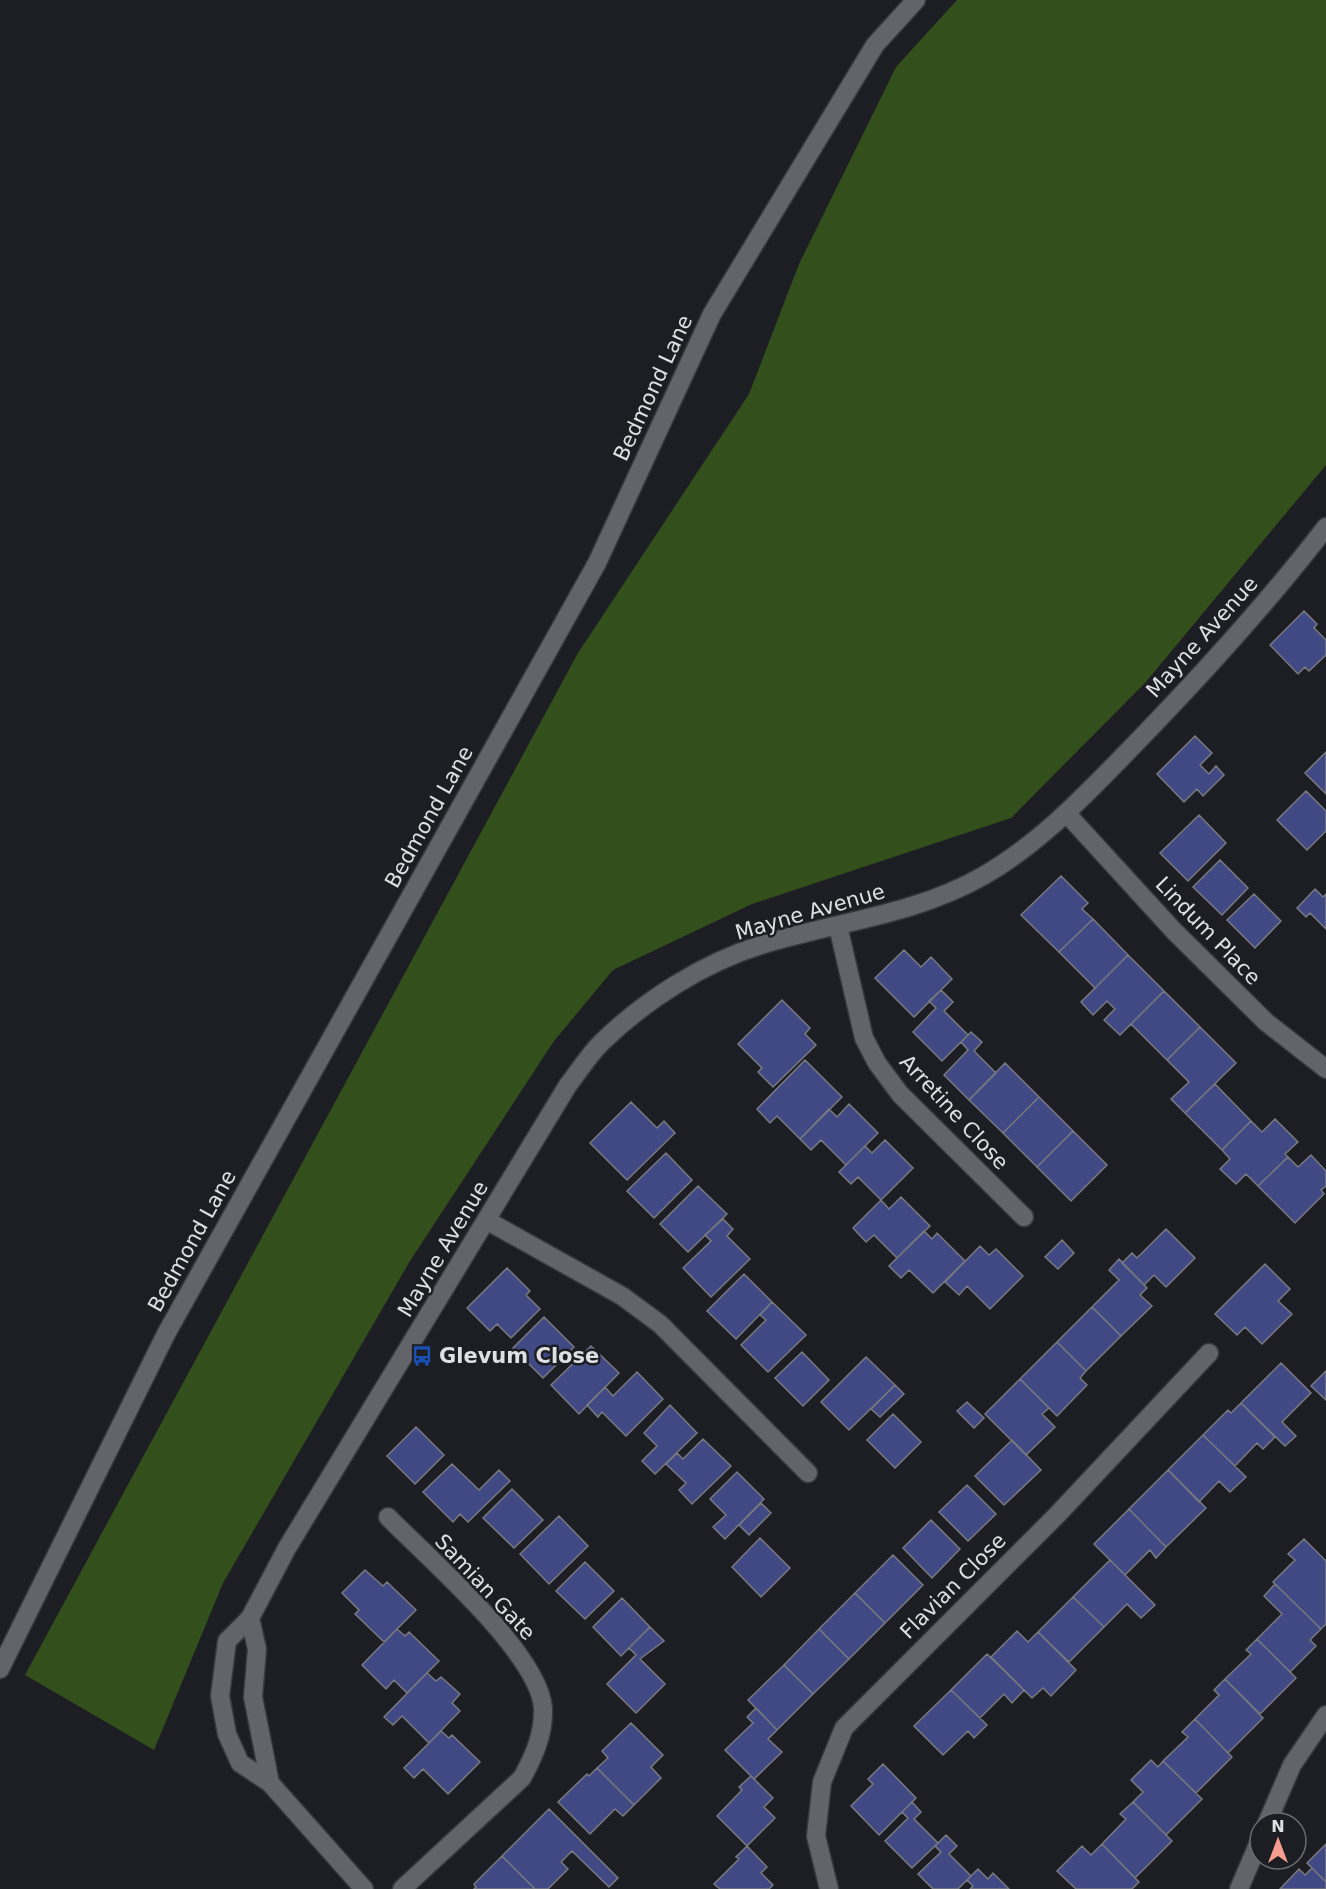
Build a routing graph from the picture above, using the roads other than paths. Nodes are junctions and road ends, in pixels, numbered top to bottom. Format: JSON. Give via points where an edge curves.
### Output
{"nodes":[{"id":1,"x":916,"y":0,"type":"edge"},
{"id":2,"x":1326,"y":527,"type":"edge"},
{"id":3,"x":1067,"y":814,"type":"junction"},
{"id":4,"x":838,"y":926,"type":"junction"},
{"id":5,"x":1326,"y":1069,"type":"edge"},
{"id":6,"x":1024,"y":1217,"type":"dead end"},
{"id":7,"x":486,"y":1220,"type":"junction"},
{"id":8,"x":1209,"y":1353,"type":"dead end"},
{"id":9,"x":808,"y":1473,"type":"dead end"},
{"id":10,"x":388,"y":1517,"type":"dead end"},
{"id":11,"x":250,"y":1618,"type":"junction"},
{"id":12,"x":0,"y":1669,"type":"edge"},
{"id":13,"x":1326,"y":1715,"type":"edge"},
{"id":14,"x":270,"y":1782,"type":"junction"},
{"id":15,"x":1272,"y":1811,"type":"edge"},
{"id":16,"x":1248,"y":1868,"type":"edge"},
{"id":17,"x":364,"y":1889,"type":"edge"},
{"id":18,"x":402,"y":1889,"type":"edge"},
{"id":19,"x":829,"y":1889,"type":"edge"},
{"id":20,"x":1239,"y":1889,"type":"edge"}],
"edges":[{"from":1,"to":12,"type":"street","name":"Bedmond Lane","via":[[875,45],[712,314],[597,563],[166,1334]]},
{"from":2,"to":3,"type":"street","name":"Mayne Avenue","via":[[1180,698]]},
{"from":3,"to":4,"type":"street","name":"Mayne Avenue","via":[[983,876],[902,909]]},
{"from":3,"to":5,"type":"street","name":"Lindum Place","via":[[1174,931],[1266,1022]]},
{"from":4,"to":6,"type":"street","name":"Arretine Close","via":[[864,1038],[877,1063],[900,1094]]},
{"from":4,"to":7,"type":"street","name":"Mayne Avenue","via":[[760,945],[698,972],[637,1011],[599,1045],[568,1085]]},
{"from":7,"to":9,"type":"street","via":[[622,1296],[660,1324]]},
{"from":7,"to":11,"type":"street","name":"Mayne Avenue","via":[[287,1548]]},
{"from":8,"to":19,"type":"street","name":"Flavian Close","via":[[1057,1515],[844,1728],[822,1782],[816,1836]]},
{"from":10,"to":18,"type":"street","name":"Samian Gate","via":[[500,1630],[527,1665],[543,1707],[534,1757],[522,1778]]},
{"from":11,"to":14,"type":"street","name":"Mayne Avenue","via":[[257,1649],[253,1697]]},
{"from":11,"to":14,"type":"street","name":"Mayne Avenue","via":[[227,1641],[220,1696],[227,1734],[240,1763]]},
{"from":13,"to":15,"type":"street","via":[[1292,1765]]},
{"from":14,"to":17,"type":"street","name":"Mayne Avenue"},
{"from":16,"to":20,"type":"street"}]}
